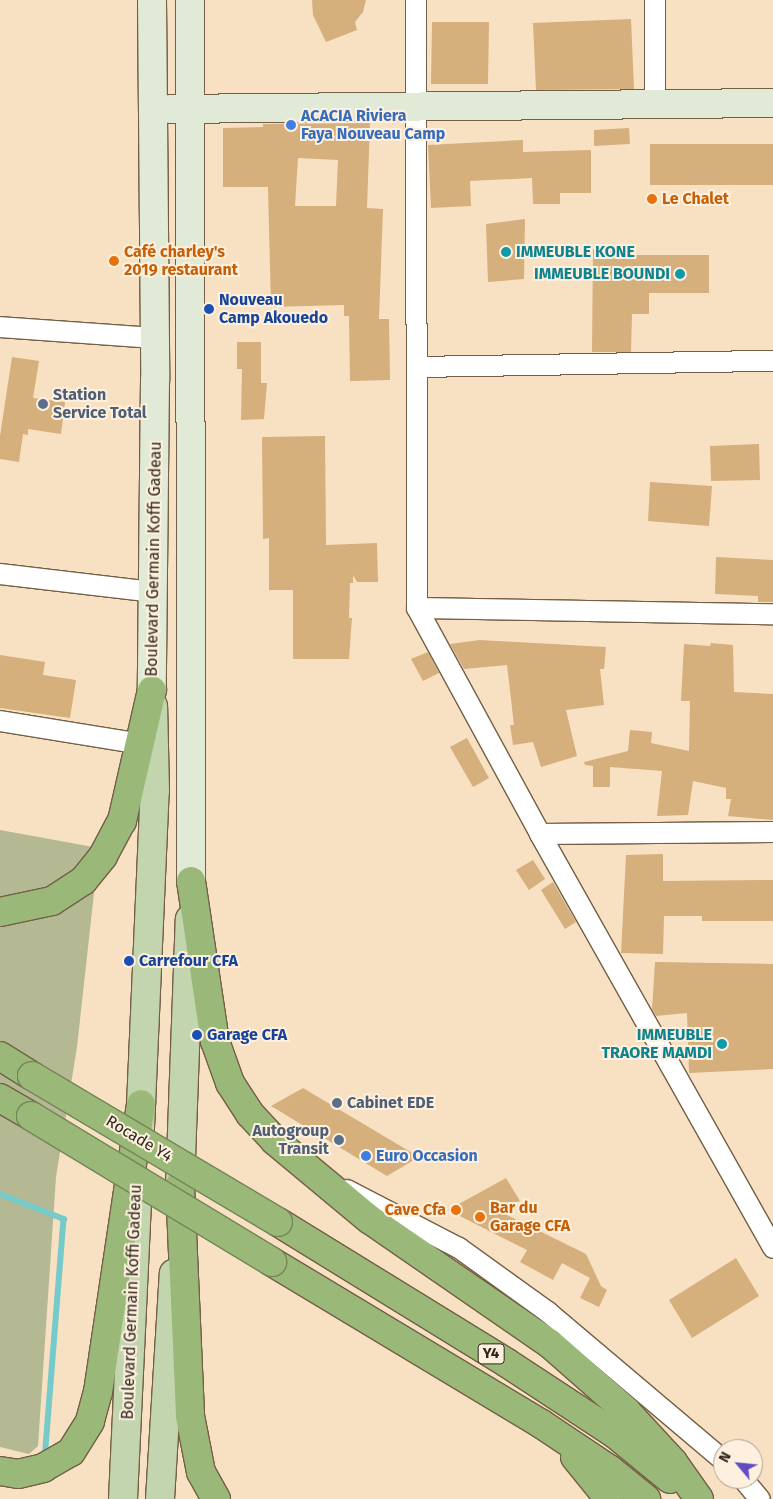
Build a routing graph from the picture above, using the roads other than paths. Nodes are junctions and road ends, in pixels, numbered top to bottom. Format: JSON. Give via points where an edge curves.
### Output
{"nodes":[{"id":1,"x":152,"y":0,"type":"edge"},
{"id":2,"x":190,"y":0,"type":"edge"},
{"id":3,"x":416,"y":0,"type":"edge"},
{"id":4,"x":655,"y":0,"type":"edge"},
{"id":5,"x":773,"y":103,"type":"edge"},
{"id":6,"x":655,"y":104,"type":"junction"},
{"id":7,"x":416,"y":107,"type":"junction"},
{"id":8,"x":153,"y":109,"type":"junction"},
{"id":9,"x":188,"y":109,"type":"junction"},
{"id":10,"x":0,"y":327,"type":"edge"},
{"id":11,"x":155,"y":338,"type":"junction"},
{"id":12,"x":773,"y":361,"type":"edge"},
{"id":13,"x":417,"y":367,"type":"junction"},
{"id":14,"x":0,"y":574,"type":"edge"},
{"id":15,"x":153,"y":592,"type":"junction"},
{"id":16,"x":417,"y":608,"type":"junction"},
{"id":17,"x":773,"y":614,"type":"edge"},
{"id":18,"x":152,"y":690,"type":"joint"},
{"id":19,"x":0,"y":721,"type":"edge"},
{"id":20,"x":147,"y":744,"type":"junction"},
{"id":21,"x":773,"y":832,"type":"edge"},
{"id":22,"x":540,"y":834,"type":"junction"},
{"id":23,"x":191,"y":881,"type":"junction"},
{"id":24,"x":0,"y":912,"type":"edge"},
{"id":25,"x":0,"y":1056,"type":"edge"},
{"id":26,"x":0,"y":1098,"type":"edge"},
{"id":27,"x":141,"y":1104,"type":"junction"},
{"id":28,"x":312,"y":1171,"type":"junction"},
{"id":29,"x":180,"y":1186,"type":"junction"},
{"id":30,"x":773,"y":1248,"type":"edge"},
{"id":31,"x":540,"y":1423,"type":"junction"},
{"id":32,"x":713,"y":1451,"type":"edge"},
{"id":33,"x":0,"y":1471,"type":"edge"},
{"id":34,"x":751,"y":1489,"type":"edge"},
{"id":35,"x":123,"y":1499,"type":"edge"},
{"id":36,"x":160,"y":1499,"type":"edge"},
{"id":37,"x":216,"y":1499,"type":"edge"},
{"id":38,"x":608,"y":1499,"type":"edge"},
{"id":39,"x":646,"y":1499,"type":"edge"},
{"id":40,"x":695,"y":1499,"type":"edge"},
{"id":41,"x":698,"y":1499,"type":"edge"},
{"id":42,"x":760,"y":1499,"type":"edge"}],
"edges":[{"from":1,"to":8,"type":"main road","name":"Boulevard Germain Koffi Gadeau"},
{"from":2,"to":9,"type":"main road","name":"Boulevard Germain Koffi Gadeau"},
{"from":3,"to":7,"type":"street"},
{"from":4,"to":6,"type":"street"},
{"from":5,"to":6,"type":"main road"},
{"from":6,"to":7,"type":"main road"},
{"from":7,"to":9,"type":"main road"},
{"from":7,"to":13,"type":"street"},
{"from":8,"to":9,"type":"main road"},
{"from":8,"to":11,"type":"main road","name":"Boulevard Germain Koffi Gadeau"},
{"from":9,"to":23,"type":"main road","name":"Boulevard Germain Koffi Gadeau"},
{"from":10,"to":11,"type":"street"},
{"from":11,"to":15,"type":"main road","name":"Boulevard Germain Koffi Gadeau"},
{"from":12,"to":13,"type":"street"},
{"from":13,"to":16,"type":"street"},
{"from":14,"to":15,"type":"street"},
{"from":15,"to":18,"type":"main road","name":"Boulevard Germain Koffi Gadeau"},
{"from":16,"to":17,"type":"street"},
{"from":16,"to":22,"type":"street"},
{"from":18,"to":20,"type":"highway"},
{"from":19,"to":20,"type":"street"},
{"from":20,"to":24,"type":"highway","via":[[122,821],[103,856],[83,881],[52,901]]},
{"from":20,"to":27,"type":"main road","name":"Boulevard Germain Koffi Gadeau","via":[[155,791]]},
{"from":21,"to":22,"type":"street"},
{"from":22,"to":30,"type":"street"},
{"from":23,"to":28,"type":"highway","via":[[215,1041],[230,1083],[250,1114],[275,1141]]},
{"from":23,"to":29,"type":"main road","name":"Boulevard Germain Koffi Gadeau"},
{"from":25,"to":40,"type":"highway","name":"Rocade Y4","number":"Y4","bridge":true,"via":[[507,1363],[615,1434]]},
{"from":26,"to":31,"type":"highway","number":"Y4","bridge":true},
{"from":27,"to":33,"type":"highway","via":[[98,1392],[90,1421],[72,1452],[50,1464],[18,1474]]},
{"from":27,"to":35,"type":"main road","name":"Boulevard Germain Koffi Gadeau"},
{"from":28,"to":32,"type":"street","via":[[459,1248],[597,1351]]},
{"from":28,"to":41,"type":"highway","via":[[369,1219],[549,1343],[626,1411],[673,1462]]},
{"from":29,"to":36,"type":"main road"},
{"from":29,"to":37,"type":"highway","via":[[190,1416],[201,1472]]},
{"from":31,"to":38,"type":"highway","via":[[584,1465]]},
{"from":31,"to":39,"type":"highway","number":"Y4","via":[[609,1469]]},
{"from":34,"to":42,"type":"street"}]}
